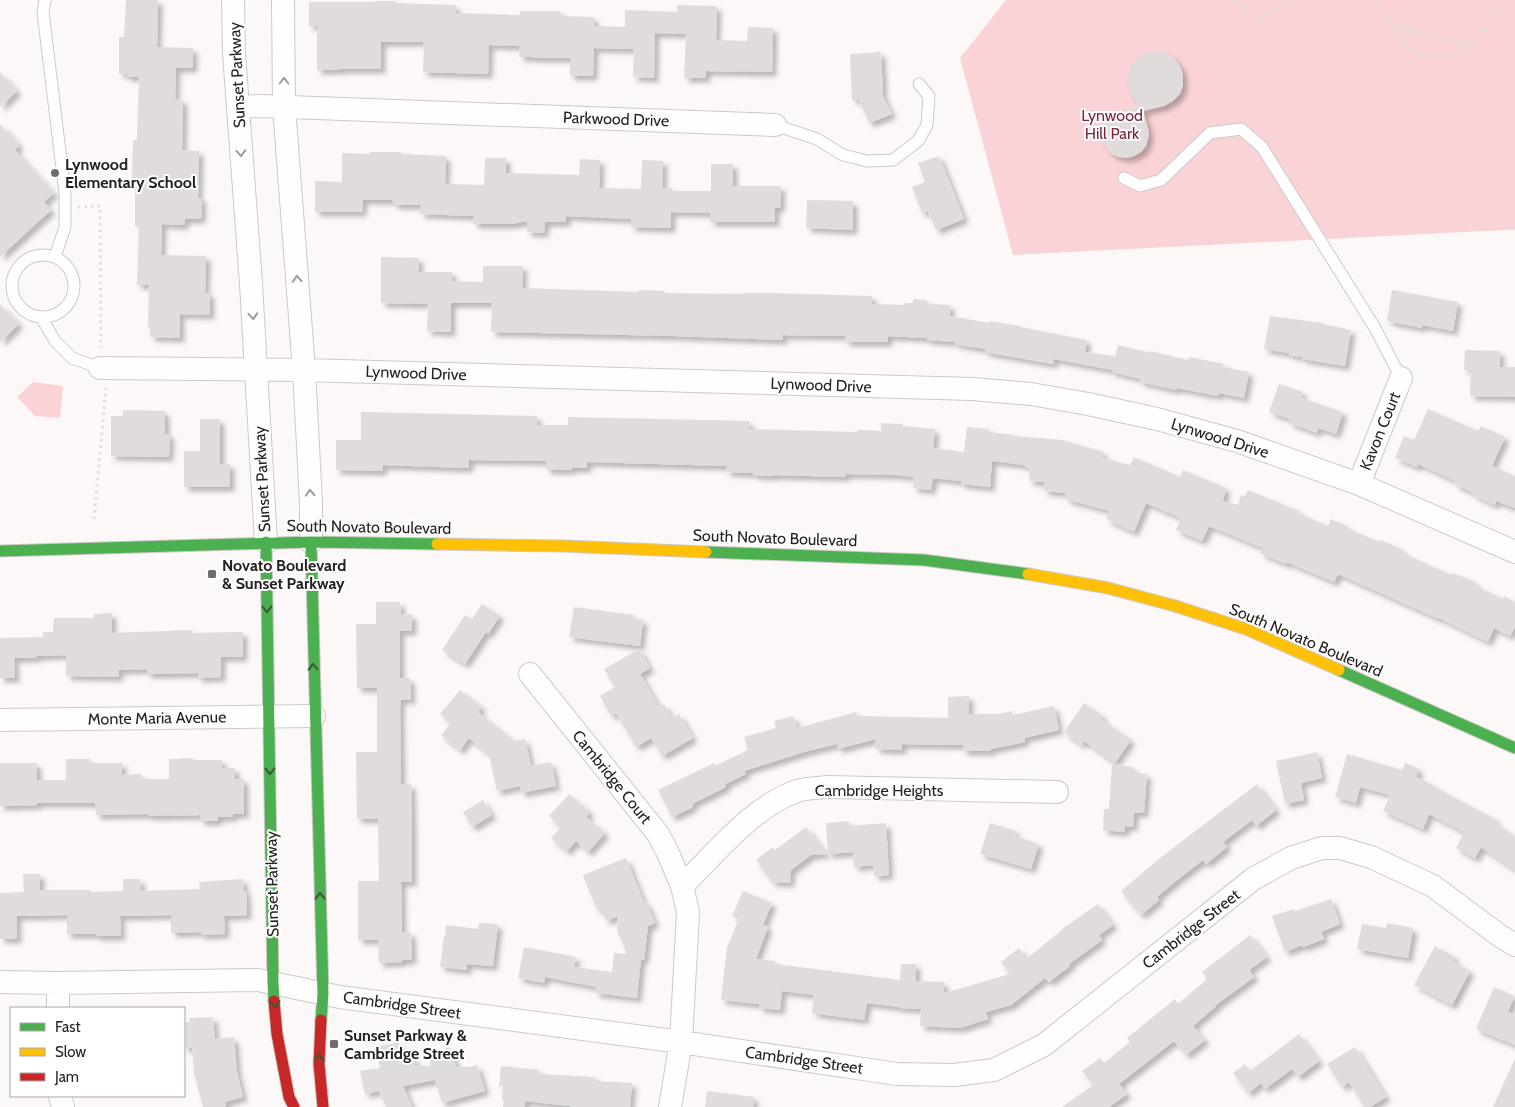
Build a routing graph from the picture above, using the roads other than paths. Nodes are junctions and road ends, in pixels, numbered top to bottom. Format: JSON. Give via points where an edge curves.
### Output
{"nodes":[{"id":1,"x":45,"y":0,"type":"edge"},
{"id":2,"x":233,"y":0,"type":"edge"},
{"id":3,"x":283,"y":0,"type":"edge"},
{"id":4,"x":919,"y":84,"type":"dead end"},
{"id":5,"x":238,"y":107,"type":"junction"},
{"id":6,"x":284,"y":107,"type":"junction"},
{"id":7,"x":775,"y":125,"type":"joint"},
{"id":8,"x":1124,"y":178,"type":"dead end"},
{"id":9,"x":55,"y":257,"type":"junction"},
{"id":10,"x":41,"y":317,"type":"junction"},
{"id":11,"x":103,"y":368,"type":"joint"},
{"id":12,"x":256,"y":370,"type":"junction"},
{"id":13,"x":304,"y":370,"type":"junction"},
{"id":14,"x":1401,"y":378,"type":"joint"},
{"id":15,"x":1359,"y":484,"type":"junction"},
{"id":16,"x":266,"y":542,"type":"junction"},
{"id":17,"x":311,"y":542,"type":"junction"},
{"id":18,"x":0,"y":551,"type":"edge"},
{"id":19,"x":1515,"y":552,"type":"edge"},
{"id":20,"x":530,"y":674,"type":"dead end"},
{"id":21,"x":269,"y":716,"type":"junction"},
{"id":22,"x":314,"y":716,"type":"junction"},
{"id":23,"x":0,"y":720,"type":"edge"},
{"id":24,"x":1515,"y":748,"type":"edge"},
{"id":25,"x":1057,"y":792,"type":"dead end"},
{"id":26,"x":682,"y":886,"type":"junction"},
{"id":27,"x":1515,"y":945,"type":"edge"},
{"id":28,"x":0,"y":982,"type":"edge"},
{"id":29,"x":58,"y":983,"type":"junction"},
{"id":30,"x":273,"y":983,"type":"junction"},
{"id":31,"x":323,"y":994,"type":"junction"},
{"id":32,"x":58,"y":1007,"type":"edge"},
{"id":33,"x":680,"y":1042,"type":"junction"},
{"id":34,"x":294,"y":1107,"type":"edge"},
{"id":35,"x":323,"y":1107,"type":"edge"},
{"id":36,"x":670,"y":1107,"type":"edge"}],
"edges":[{"from":1,"to":9,"type":"lane","via":[[42,12],[65,193],[65,226]]},
{"from":2,"to":5,"type":"street","name":"Sunset Parkway"},
{"from":6,"to":3,"type":"street","one_way":true},
{"from":4,"to":7,"type":"lane","name":"Parkwood Drive","via":[[929,96],[927,124],[918,142],[893,160],[867,162],[843,155],[817,139]]},
{"from":5,"to":6,"type":"street","name":"Parkwood Drive"},
{"from":5,"to":12,"type":"street","name":"Sunset Parkway","one_way":true},
{"from":6,"to":7,"type":"street","name":"Parkwood Drive"},
{"from":13,"to":6,"type":"street","one_way":true},
{"from":8,"to":14,"type":"lane","via":[[1140,186],[1161,180],[1210,134],[1241,129],[1262,147],[1375,328]]},
{"from":9,"to":10,"type":"lane","via":[[63,261],[73,278],[72,297],[60,312]]},
{"from":9,"to":10,"type":"lane","via":[[33,256],[16,269],[12,279],[12,290],[21,309]]},
{"from":10,"to":11,"type":"lane","via":[[55,341],[72,358]]},
{"from":11,"to":12,"type":"street","name":"Lynwood Drive"},
{"from":12,"to":13,"type":"street","name":"Lynwood Drive"},
{"from":12,"to":16,"type":"street","name":"Sunset Parkway"},
{"from":13,"to":15,"type":"street","name":"Lynwood Drive","via":[[972,389],[1031,394],[1201,431]]},
{"from":17,"to":13,"type":"street","one_way":true},
{"from":14,"to":15,"type":"street","name":"Kavon Court"},
{"from":15,"to":19,"type":"street","name":"Lynwood Drive"},
{"from":16,"to":17,"type":"main road","name":"South Novato Boulevard"},
{"from":16,"to":18,"type":"main road","name":"South Novato Boulevard"},
{"from":16,"to":21,"type":"main road","name":"Sunset Parkway","one_way":true},
{"from":22,"to":17,"type":"main road","one_way":true},
{"from":17,"to":24,"type":"main road","name":"South Novato Boulevard","via":[[563,546],[924,560],[1017,572],[1108,588],[1246,629]]},
{"from":20,"to":26,"type":"street","name":"Cambridge Court","via":[[658,834]]},
{"from":21,"to":22,"type":"street","name":"Monte Maria Avenue"},
{"from":21,"to":23,"type":"street","name":"Monte Maria Avenue"},
{"from":21,"to":30,"type":"main road","name":"Sunset Parkway","one_way":true},
{"from":31,"to":22,"type":"main road","one_way":true},
{"from":25,"to":26,"type":"street","name":"Cambridge Heights","via":[[828,787],[798,791],[766,807]]},
{"from":26,"to":33,"type":"street","via":[[688,912]]},
{"from":27,"to":33,"type":"street","name":"Cambridge Street","via":[[1433,886],[1371,857],[1340,848],[1322,848],[1291,858],[1254,879],[1044,1045],[994,1070],[954,1075],[897,1074]]},
{"from":28,"to":29,"type":"street","name":"Cambridge Street"},
{"from":29,"to":30,"type":"street","name":"Cambridge Street","via":[[258,980]]},
{"from":29,"to":32,"type":"street"},
{"from":30,"to":31,"type":"street","name":"Cambridge Street"},
{"from":30,"to":34,"type":"main road","name":"Sunset Parkway","one_way":true,"via":[[277,1034],[289,1097]]},
{"from":31,"to":33,"type":"street","name":"Cambridge Street"},
{"from":35,"to":31,"type":"main road","one_way":true,"via":[[319,1064]]},
{"from":33,"to":36,"type":"street"}]}
